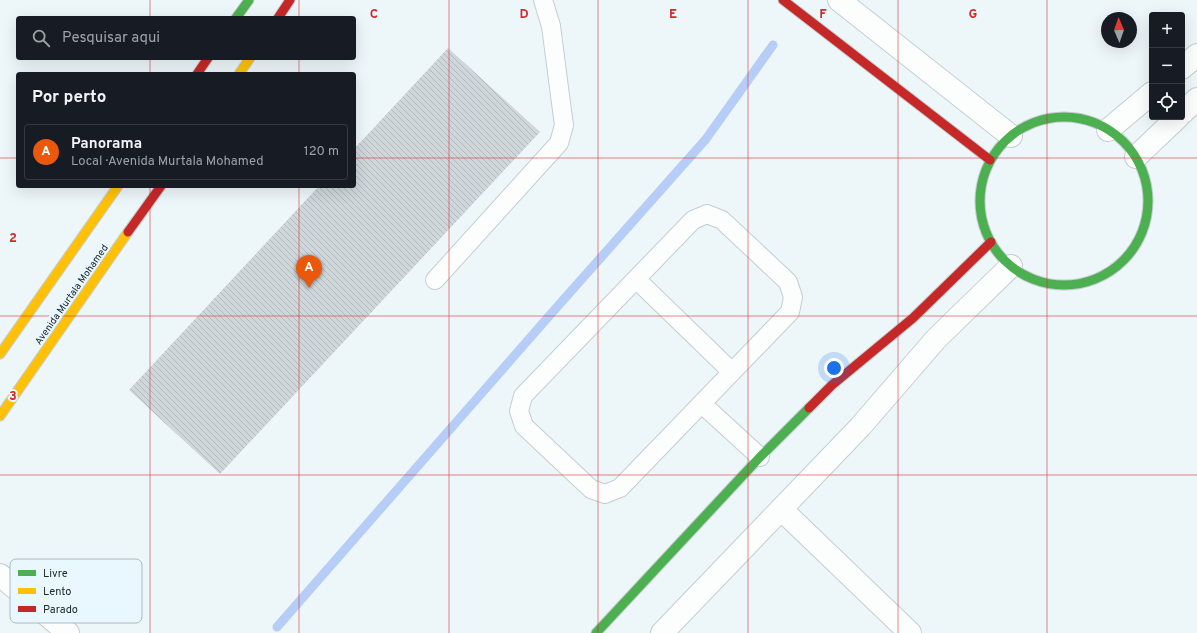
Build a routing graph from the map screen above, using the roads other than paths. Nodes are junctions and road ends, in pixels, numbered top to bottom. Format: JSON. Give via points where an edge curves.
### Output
{"nodes":[{"id":1,"x":249,"y":0,"type":"edge"},
{"id":2,"x":290,"y":0,"type":"edge"},
{"id":3,"x":543,"y":0,"type":"edge"},
{"id":4,"x":783,"y":0,"type":"edge"},
{"id":5,"x":839,"y":0,"type":"edge"},
{"id":6,"x":237,"y":16,"type":"edge"},
{"id":7,"x":279,"y":16,"type":"edge"},
{"id":8,"x":1197,"y":55,"type":"edge"},
{"id":9,"x":207,"y":60,"type":"edge"},
{"id":10,"x":249,"y":60,"type":"edge"},
{"id":11,"x":1185,"y":65,"type":"edge"},
{"id":12,"x":198,"y":72,"type":"edge"},
{"id":13,"x":240,"y":72,"type":"edge"},
{"id":14,"x":1149,"y":96,"type":"edge"},
{"id":15,"x":1197,"y":99,"type":"edge"},
{"id":16,"x":1185,"y":110,"type":"edge"},
{"id":17,"x":1175,"y":120,"type":"edge"},
{"id":18,"x":1108,"y":130,"type":"junction"},
{"id":19,"x":1011,"y":136,"type":"junction"},
{"id":20,"x":1136,"y":157,"type":"junction"},
{"id":21,"x":990,"y":160,"type":"junction"},
{"id":22,"x":117,"y":188,"type":"edge"},
{"id":23,"x":160,"y":188,"type":"edge"},
{"id":24,"x":990,"y":242,"type":"junction"},
{"id":25,"x":1011,"y":266,"type":"junction"},
{"id":26,"x":636,"y":279,"type":"junction"},
{"id":27,"x":435,"y":280,"type":"dead end"},
{"id":28,"x":0,"y":354,"type":"edge"},
{"id":29,"x":732,"y":372,"type":"junction"},
{"id":30,"x":702,"y":404,"type":"junction"},
{"id":31,"x":0,"y":416,"type":"edge"},
{"id":32,"x":760,"y":457,"type":"junction"},
{"id":33,"x":781,"y":509,"type":"junction"},
{"id":34,"x":0,"y":576,"type":"edge"},
{"id":35,"x":10,"y":584,"type":"edge"},
{"id":36,"x":56,"y":623,"type":"edge"},
{"id":37,"x":68,"y":633,"type":"edge"},
{"id":38,"x":596,"y":633,"type":"edge"},
{"id":39,"x":662,"y":633,"type":"edge"},
{"id":40,"x":910,"y":633,"type":"edge"}],
"edges":[{"from":1,"to":6,"type":"street"},
{"from":2,"to":7,"type":"street"},
{"from":3,"to":27,"type":"lane","via":[[550,26],[564,125],[559,143]]},
{"from":4,"to":21,"type":"street"},
{"from":5,"to":19,"type":"street"},
{"from":8,"to":11,"type":"street"},
{"from":9,"to":12,"type":"street"},
{"from":10,"to":13,"type":"street"},
{"from":14,"to":18,"type":"street"},
{"from":15,"to":16,"type":"street"},
{"from":17,"to":20,"type":"street"},
{"from":18,"to":19,"type":"street","via":[[1089,121],[1068,117],[1047,119],[1026,126]]},
{"from":18,"to":20,"type":"street","via":[[1123,141]]},
{"from":19,"to":21,"type":"street"},
{"from":20,"to":25,"type":"street","via":[[1146,180],[1148,206],[1142,232],[1129,254],[1109,271],[1085,282],[1060,285],[1034,279]]},
{"from":21,"to":24,"type":"street","via":[[983,178],[980,200],[982,222]]},
{"from":22,"to":28,"type":"street"},
{"from":23,"to":31,"type":"street","name":"Avenida Murtala Mohamed"},
{"from":24,"to":25,"type":"street"},
{"from":24,"to":32,"type":"street","via":[[913,318],[832,385]]},
{"from":25,"to":33,"type":"street","via":[[936,340],[860,427]]},
{"from":26,"to":29,"type":"lane"},
{"from":26,"to":29,"type":"lane","via":[[693,220],[707,214],[722,220],[783,277],[788,282],[793,297],[790,312]]},
{"from":26,"to":30,"type":"lane","via":[[523,396],[519,411],[524,426],[590,489],[605,494],[620,488]]},
{"from":29,"to":30,"type":"lane"},
{"from":30,"to":32,"type":"lane"},
{"from":32,"to":38,"type":"street"},
{"from":33,"to":39,"type":"street"},
{"from":33,"to":40,"type":"street"},
{"from":34,"to":35,"type":"street"},
{"from":36,"to":37,"type":"street"}]}
